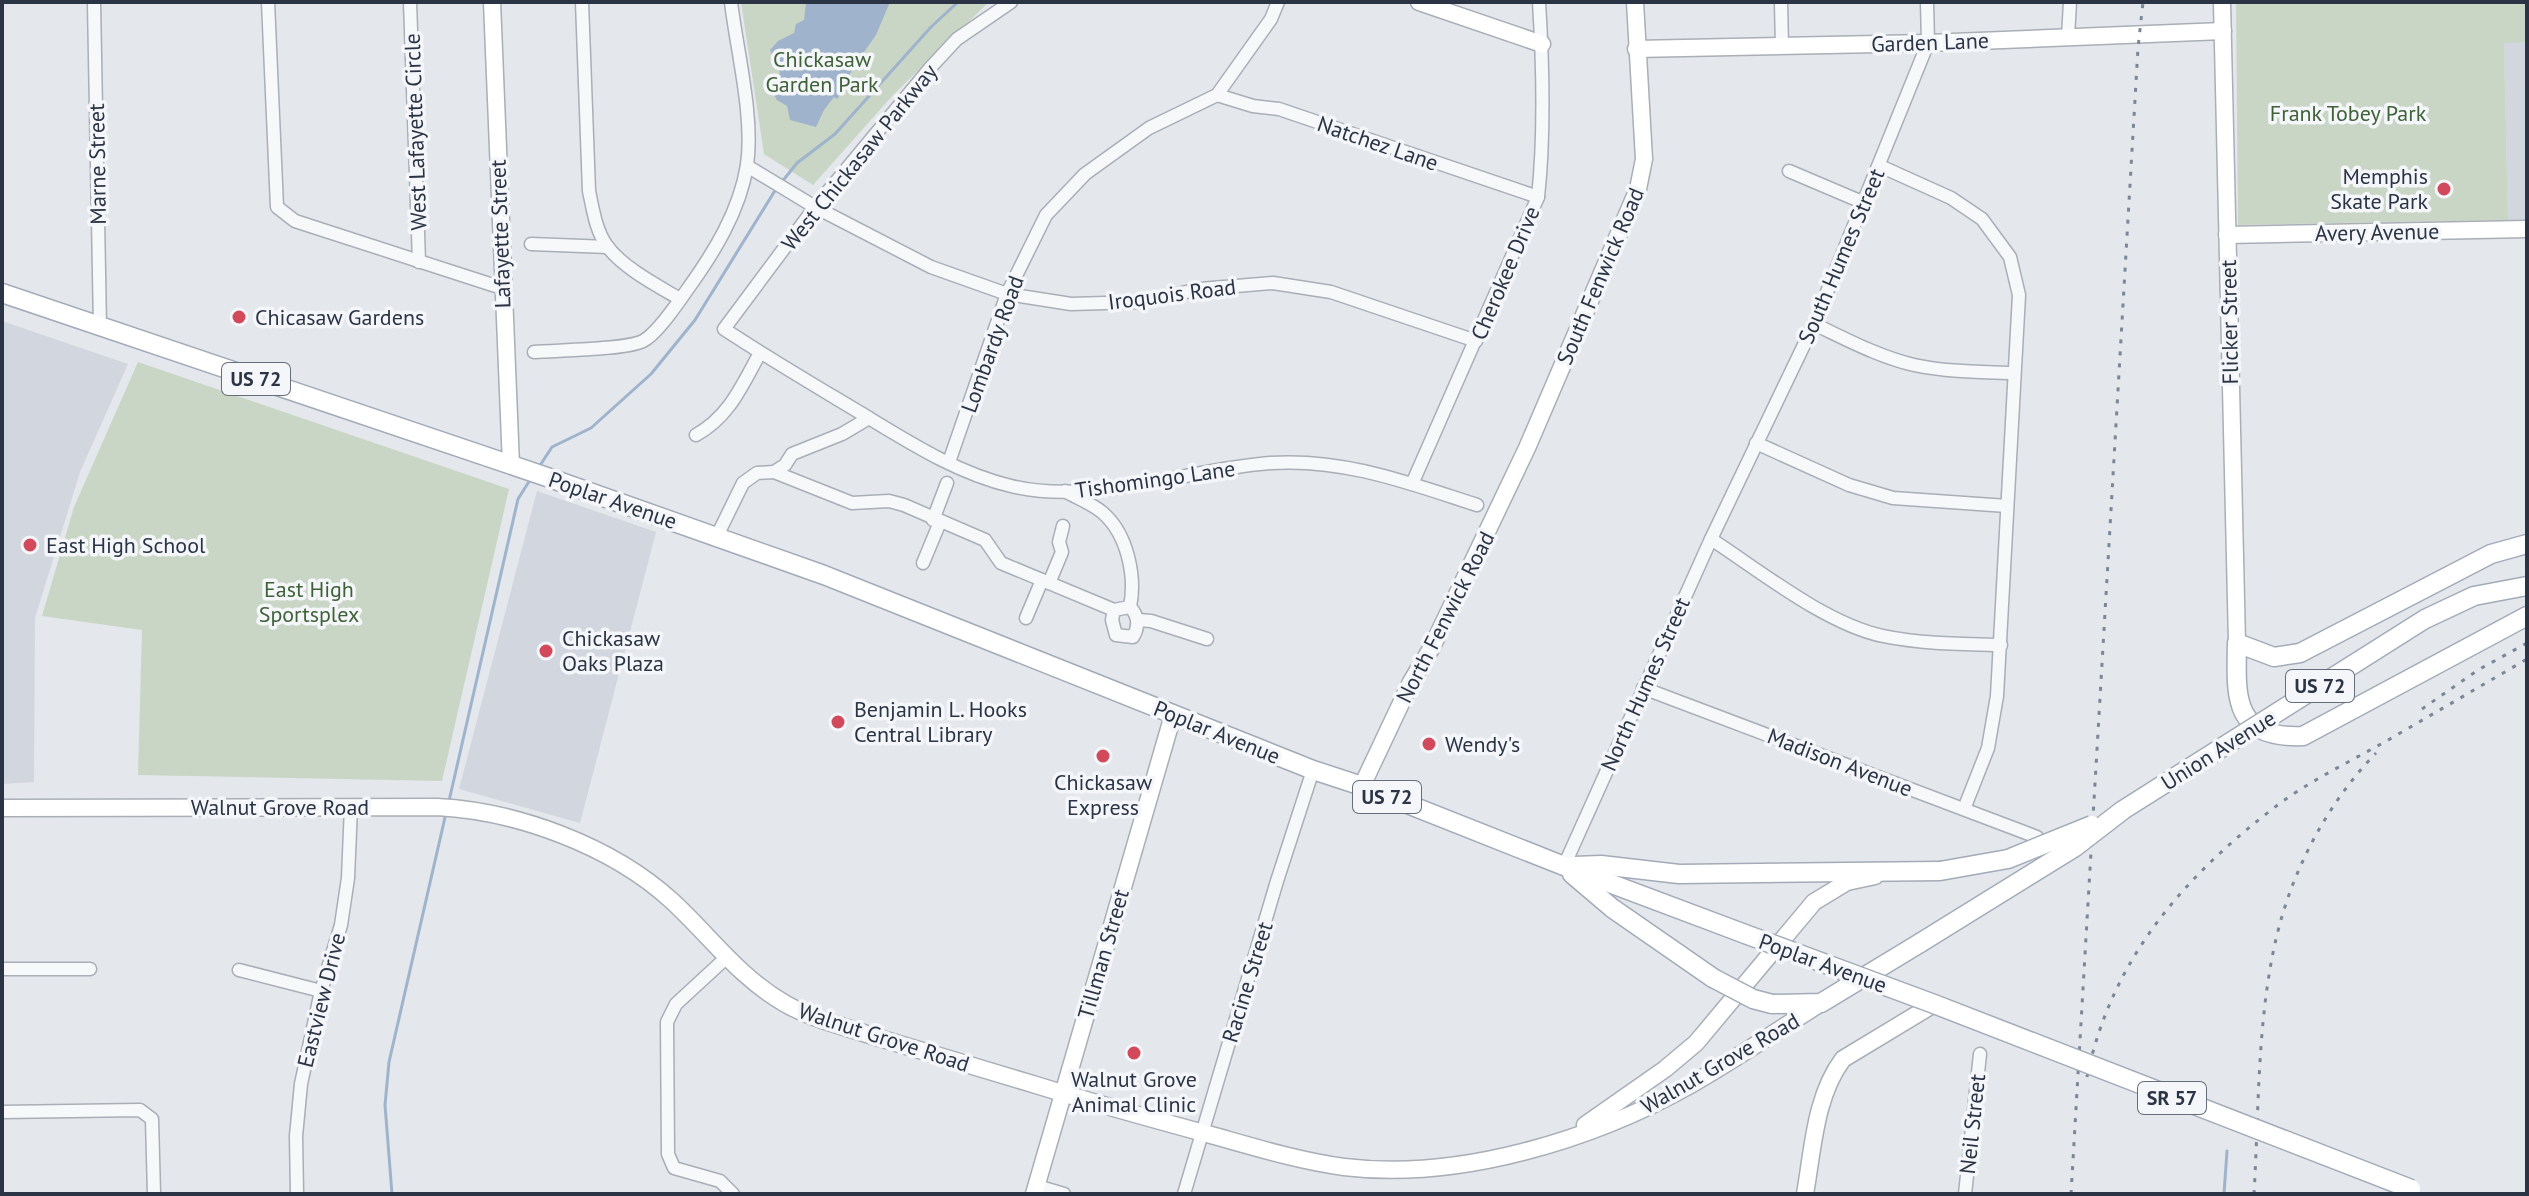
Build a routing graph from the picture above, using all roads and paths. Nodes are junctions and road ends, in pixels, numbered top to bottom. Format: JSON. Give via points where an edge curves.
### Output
{"nodes":[{"id":1,"x":94,"y":2,"type":"edge"},
{"id":2,"x":268,"y":2,"type":"edge"},
{"id":3,"x":410,"y":2,"type":"edge"},
{"id":4,"x":492,"y":2,"type":"edge"},
{"id":5,"x":582,"y":2,"type":"edge"},
{"id":6,"x":731,"y":2,"type":"edge"},
{"id":7,"x":1011,"y":2,"type":"edge"},
{"id":8,"x":1278,"y":2,"type":"edge"},
{"id":9,"x":1419,"y":2,"type":"edge"},
{"id":10,"x":1539,"y":2,"type":"edge"},
{"id":11,"x":1635,"y":2,"type":"edge"},
{"id":12,"x":1781,"y":2,"type":"edge"},
{"id":13,"x":1927,"y":2,"type":"edge"},
{"id":14,"x":2070,"y":2,"type":"edge"},
{"id":15,"x":2222,"y":2,"type":"edge"},
{"id":16,"x":2223,"y":31,"type":"junction"},
{"id":17,"x":2068,"y":37,"type":"junction"},
{"id":18,"x":1928,"y":43,"type":"junction"},
{"id":19,"x":1542,"y":44,"type":"junction"},
{"id":20,"x":1782,"y":47,"type":"junction"},
{"id":21,"x":1636,"y":49,"type":"junction"},
{"id":22,"x":1217,"y":95,"type":"junction"},
{"id":23,"x":747,"y":166,"type":"junction"},
{"id":24,"x":1880,"y":166,"type":"junction"},
{"id":25,"x":1789,"y":171,"type":"dead end"},
{"id":26,"x":1538,"y":197,"type":"junction"},
{"id":27,"x":1862,"y":202,"type":"junction"},
{"id":28,"x":815,"y":207,"type":"junction"},
{"id":29,"x":2527,"y":229,"type":"edge"},
{"id":30,"x":2227,"y":235,"type":"junction"},
{"id":31,"x":531,"y":244,"type":"dead end"},
{"id":32,"x":608,"y":247,"type":"junction"},
{"id":33,"x":419,"y":262,"type":"junction"},
{"id":34,"x":502,"y":288,"type":"junction"},
{"id":35,"x":2,"y":293,"type":"edge"},
{"id":36,"x":1007,"y":294,"type":"junction"},
{"id":37,"x":680,"y":299,"type":"junction"},
{"id":38,"x":1814,"y":324,"type":"junction"},
{"id":39,"x":100,"y":327,"type":"junction"},
{"id":40,"x":724,"y":329,"type":"joint"},
{"id":41,"x":1476,"y":341,"type":"junction"},
{"id":42,"x":534,"y":352,"type":"dead end"},
{"id":43,"x":760,"y":353,"type":"junction"},
{"id":44,"x":2014,"y":373,"type":"junction"},
{"id":45,"x":869,"y":418,"type":"junction"},
{"id":46,"x":696,"y":435,"type":"dead end"},
{"id":47,"x":1756,"y":443,"type":"junction"},
{"id":48,"x":1527,"y":448,"type":"joint"},
{"id":49,"x":949,"y":462,"type":"junction"},
{"id":50,"x":511,"y":465,"type":"junction"},
{"id":51,"x":774,"y":472,"type":"junction"},
{"id":52,"x":947,"y":483,"type":"dead end"},
{"id":53,"x":1412,"y":484,"type":"junction"},
{"id":54,"x":1065,"y":491,"type":"junction"},
{"id":55,"x":1728,"y":503,"type":"joint"},
{"id":56,"x":1477,"y":505,"type":"dead end"},
{"id":57,"x":2007,"y":506,"type":"junction"},
{"id":58,"x":937,"y":521,"type":"junction"},
{"id":59,"x":1063,"y":526,"type":"dead end"},
{"id":60,"x":717,"y":536,"type":"junction"},
{"id":61,"x":1711,"y":539,"type":"junction"},
{"id":62,"x":2527,"y":544,"type":"edge"},
{"id":63,"x":923,"y":563,"type":"dead end"},
{"id":64,"x":1046,"y":581,"type":"junction"},
{"id":65,"x":2527,"y":586,"type":"edge"},
{"id":66,"x":1130,"y":607,"type":"junction"},
{"id":67,"x":1114,"y":610,"type":"junction"},
{"id":68,"x":2527,"y":616,"type":"edge"},
{"id":69,"x":1026,"y":618,"type":"dead end"},
{"id":70,"x":1138,"y":620,"type":"junction"},
{"id":71,"x":1207,"y":639,"type":"dead end"},
{"id":72,"x":2237,"y":643,"type":"junction"},
{"id":73,"x":2001,"y":645,"type":"junction"},
{"id":74,"x":1643,"y":688,"type":"junction"},
{"id":75,"x":1173,"y":715,"type":"junction"},
{"id":76,"x":1313,"y":770,"type":"junction"},
{"id":77,"x":1362,"y":786,"type":"junction"},
{"id":78,"x":351,"y":807,"type":"junction"},
{"id":79,"x":2,"y":808,"type":"edge"},
{"id":80,"x":1964,"y":809,"type":"junction"},
{"id":81,"x":2123,"y":810,"type":"junction"},
{"id":82,"x":2037,"y":837,"type":"dead end"},
{"id":83,"x":1564,"y":866,"type":"junction"},
{"id":84,"x":1892,"y":872,"type":"junction"},
{"id":85,"x":727,"y":957,"type":"junction"},
{"id":86,"x":2,"y":969,"type":"edge"},
{"id":87,"x":90,"y":969,"type":"dead end"},
{"id":88,"x":239,"y":970,"type":"dead end"},
{"id":89,"x":321,"y":991,"type":"junction"},
{"id":90,"x":1821,"y":1003,"type":"junction"},
{"id":91,"x":1934,"y":1004,"type":"junction"},
{"id":92,"x":1980,"y":1054,"type":"dead end"},
{"id":93,"x":1062,"y":1093,"type":"junction"},
{"id":94,"x":2,"y":1112,"type":"edge"},
{"id":95,"x":1202,"y":1133,"type":"junction"},
{"id":96,"x":1571,"y":1136,"type":"junction"},
{"id":97,"x":1036,"y":1190,"type":"edge"},
{"id":98,"x":2418,"y":1192,"type":"edge"},
{"id":99,"x":154,"y":1194,"type":"edge"},
{"id":100,"x":297,"y":1194,"type":"edge"},
{"id":101,"x":733,"y":1194,"type":"edge"},
{"id":102,"x":1064,"y":1194,"type":"edge"},
{"id":103,"x":1184,"y":1194,"type":"edge"},
{"id":104,"x":1805,"y":1194,"type":"edge"},
{"id":105,"x":1965,"y":1194,"type":"edge"}],
"edges":[{"from":1,"to":39,"type":"street","name":"Marne Street"},
{"from":2,"to":33,"type":"street","via":[[277,207],[295,221]]},
{"from":3,"to":33,"type":"street","name":"West Lafayette Circle"},
{"from":4,"to":34,"type":"main road","name":"Lafayette Street"},
{"from":5,"to":32,"type":"street","via":[[589,191]]},
{"from":6,"to":23,"type":"street","via":[[746,106]]},
{"from":7,"to":28,"type":"street","name":"West Chickasaw Parkway","via":[[957,39]]},
{"from":8,"to":22,"type":"street","name":"Lombardy Road"},
{"from":9,"to":19,"type":"main road"},
{"from":10,"to":19,"type":"street","name":"Cherokee Drive"},
{"from":11,"to":21,"type":"main road","name":"South Fenwick Road"},
{"from":12,"to":20,"type":"street"},
{"from":13,"to":18,"type":"street","name":"South Humes Street"},
{"from":14,"to":17,"type":"street"},
{"from":15,"to":16,"type":"main road","name":"Flicker Street"},
{"from":16,"to":17,"type":"main road","name":"Garden Lane"},
{"from":16,"to":30,"type":"main road","name":"Flicker Street"},
{"from":17,"to":18,"type":"main road","name":"Garden Lane"},
{"from":18,"to":20,"type":"main road","name":"Garden Lane"},
{"from":18,"to":24,"type":"street","name":"South Humes Street"},
{"from":19,"to":26,"type":"street","name":"Cherokee Drive"},
{"from":20,"to":21,"type":"main road","name":"Garden Lane"},
{"from":21,"to":48,"type":"main road","name":"South Fenwick Road","via":[[1644,159],[1638,189]]},
{"from":22,"to":26,"type":"street","name":"Natchez Lane","via":[[1279,109]]},
{"from":22,"to":36,"type":"street","name":"Lombardy Road","via":[[1149,128],[1085,174],[1046,215]]},
{"from":23,"to":28,"type":"street","name":"Iroquois Road"},
{"from":23,"to":37,"type":"street","via":[[711,258]]},
{"from":24,"to":27,"type":"street","name":"South Humes Street"},
{"from":24,"to":44,"type":"street","via":[[1951,198],[1982,219],[2010,257],[2019,295]]},
{"from":25,"to":27,"type":"street"},
{"from":26,"to":41,"type":"street","name":"Cherokee Drive"},
{"from":27,"to":38,"type":"street","name":"South Humes Street"},
{"from":28,"to":36,"type":"street","name":"Iroquois Road","via":[[931,267]]},
{"from":28,"to":40,"type":"street","name":"West Chickasaw Parkway"},
{"from":29,"to":30,"type":"main road","name":"Avery Avenue"},
{"from":30,"to":72,"type":"main road","name":"Flicker Street"},
{"from":31,"to":32,"type":"street"},
{"from":32,"to":37,"type":"street"},
{"from":33,"to":34,"type":"street"},
{"from":34,"to":50,"type":"main road","name":"Lafayette Street"},
{"from":35,"to":39,"type":"main road","name":"Poplar Avenue","number":"US 72"},
{"from":36,"to":41,"type":"street","name":"Iroquois Road","via":[[1071,304],[1140,302],[1200,289],[1273,283],[1331,292]]},
{"from":36,"to":49,"type":"street","name":"Lombardy Road"},
{"from":37,"to":42,"type":"street","via":[[644,341]]},
{"from":38,"to":44,"type":"street","via":[[1912,364]]},
{"from":38,"to":47,"type":"street","name":"South Humes Street"},
{"from":39,"to":50,"type":"main road","name":"Poplar Avenue","number":"US 72"},
{"from":40,"to":43,"type":"street","name":"Tishomingo Lane"},
{"from":41,"to":53,"type":"street","name":"Cherokee Drive"},
{"from":43,"to":45,"type":"street","name":"Tishomingo Lane"},
{"from":43,"to":46,"type":"street","via":[[716,424]]},
{"from":44,"to":57,"type":"street"},
{"from":45,"to":49,"type":"street","name":"Tishomingo Lane"},
{"from":45,"to":51,"type":"street","via":[[792,454]]},
{"from":47,"to":55,"type":"street","name":"South Humes Street"},
{"from":47,"to":57,"type":"street","via":[[1849,485],[1893,498]]},
{"from":48,"to":77,"type":"main road","name":"North Fenwick Road"},
{"from":49,"to":54,"type":"street","name":"Tishomingo Lane","via":[[1012,487]]},
{"from":50,"to":60,"type":"main road","name":"Poplar Avenue","number":"US 72"},
{"from":51,"to":58,"type":"street","via":[[852,503],[889,501]]},
{"from":51,"to":60,"type":"street","via":[[757,473],[743,483]]},
{"from":52,"to":58,"type":"street"},
{"from":53,"to":54,"type":"street","name":"Tishomingo Lane","via":[[1352,467],[1290,462]]},
{"from":53,"to":56,"type":"street","name":"Tishomingo Lane"},
{"from":54,"to":66,"type":"street","via":[[1104,514],[1123,542],[1133,589]]},
{"from":55,"to":61,"type":"street","name":"North Humes Street"},
{"from":57,"to":73,"type":"street"},
{"from":58,"to":63,"type":"street"},
{"from":58,"to":64,"type":"street","via":[[985,540],[1001,563]]},
{"from":59,"to":64,"type":"street","via":[[1062,552]]},
{"from":60,"to":75,"type":"main road","name":"Poplar Avenue","number":"US 72"},
{"from":61,"to":73,"type":"street","via":[[1832,617],[1881,636]]},
{"from":61,"to":74,"type":"street","name":"North Humes Street"},
{"from":62,"to":72,"type":"main road","via":[[2491,554],[2320,644],[2285,657]]},
{"from":64,"to":67,"type":"street"},
{"from":64,"to":69,"type":"street"},
{"from":65,"to":81,"type":"main road","name":"Union Avenue","number":"US 72","bridge":true,"via":[[2474,596],[2425,619]]},
{"from":66,"to":67,"type":"street"},
{"from":66,"to":70,"type":"street"},
{"from":67,"to":70,"type":"street","via":[[1116,635],[1133,637]]},
{"from":68,"to":72,"type":"main road","via":[[2303,736],[2269,732],[2242,711],[2236,695]]},
{"from":70,"to":71,"type":"street"},
{"from":73,"to":80,"type":"street","via":[[1988,748]]},
{"from":74,"to":80,"type":"street","name":"Madison Avenue"},
{"from":74,"to":83,"type":"street","name":"North Humes Street"},
{"from":75,"to":76,"type":"main road","name":"Poplar Avenue","number":"US 72"},
{"from":75,"to":93,"type":"main road","name":"Tillman Street"},
{"from":76,"to":77,"type":"main road","name":"Poplar Avenue","number":"US 72"},
{"from":76,"to":95,"type":"street","name":"Racine Street"},
{"from":77,"to":83,"type":"main road","name":"Poplar Avenue","number":"US 72"},
{"from":78,"to":79,"type":"main road","name":"Walnut Grove Road"},
{"from":78,"to":85,"type":"main road","name":"Walnut Grove Road","via":[[458,808],[525,821],[578,842],[670,899]]},
{"from":78,"to":89,"type":"street","name":"Eastview Drive","via":[[341,925]]},
{"from":80,"to":82,"type":"street","name":"Madison Avenue"},
{"from":81,"to":84,"type":"main road","name":"Union Avenue","number":"US 72","bridge":true,"via":[[2025,854],[1940,871]]},
{"from":81,"to":90,"type":"main road","name":"Union Avenue","number":"US 72","bridge":true,"via":[[2075,847]]},
{"from":83,"to":84,"type":"main road","number":"US 72","via":[[1679,874]]},
{"from":83,"to":90,"type":"main road","number":"US 72","bridge":true,"via":[[1612,908],[1713,978],[1772,1004]]},
{"from":83,"to":91,"type":"main road","name":"Poplar Avenue","number":"SR 57","bridge":true},
{"from":84,"to":96,"type":"main road","name":"Walnut Grove Road","via":[[1847,882],[1814,902],[1696,1043]]},
{"from":85,"to":93,"type":"main road","name":"Walnut Grove Road","via":[[786,1005]]},
{"from":85,"to":101,"type":"street","via":[[676,1004],[667,1022],[668,1154],[674,1168],[720,1181]]},
{"from":86,"to":87,"type":"street"},
{"from":88,"to":89,"type":"street"},
{"from":89,"to":100,"type":"street","name":"Eastview Drive","via":[[301,1084]]},
{"from":90,"to":96,"type":"main road","name":"Walnut Grove Road","via":[[1692,1084],[1633,1114]]},
{"from":91,"to":98,"type":"main road","name":"Poplar Avenue","number":"SR 57","bridge":true},
{"from":91,"to":104,"type":"main road","via":[[1843,1059],[1829,1078]]},
{"from":92,"to":105,"type":"street","name":"Neil Street"},
{"from":93,"to":95,"type":"main road","name":"Walnut Grove Road"},
{"from":93,"to":97,"type":"main road","name":"Tillman Street"},
{"from":94,"to":99,"type":"street","via":[[140,1110],[152,1119]]},
{"from":95,"to":96,"type":"main road","name":"Walnut Grove Road","via":[[1344,1167],[1417,1170],[1498,1159]]},
{"from":95,"to":103,"type":"street","name":"Racine Street"},
{"from":97,"to":102,"type":"street"}]}
